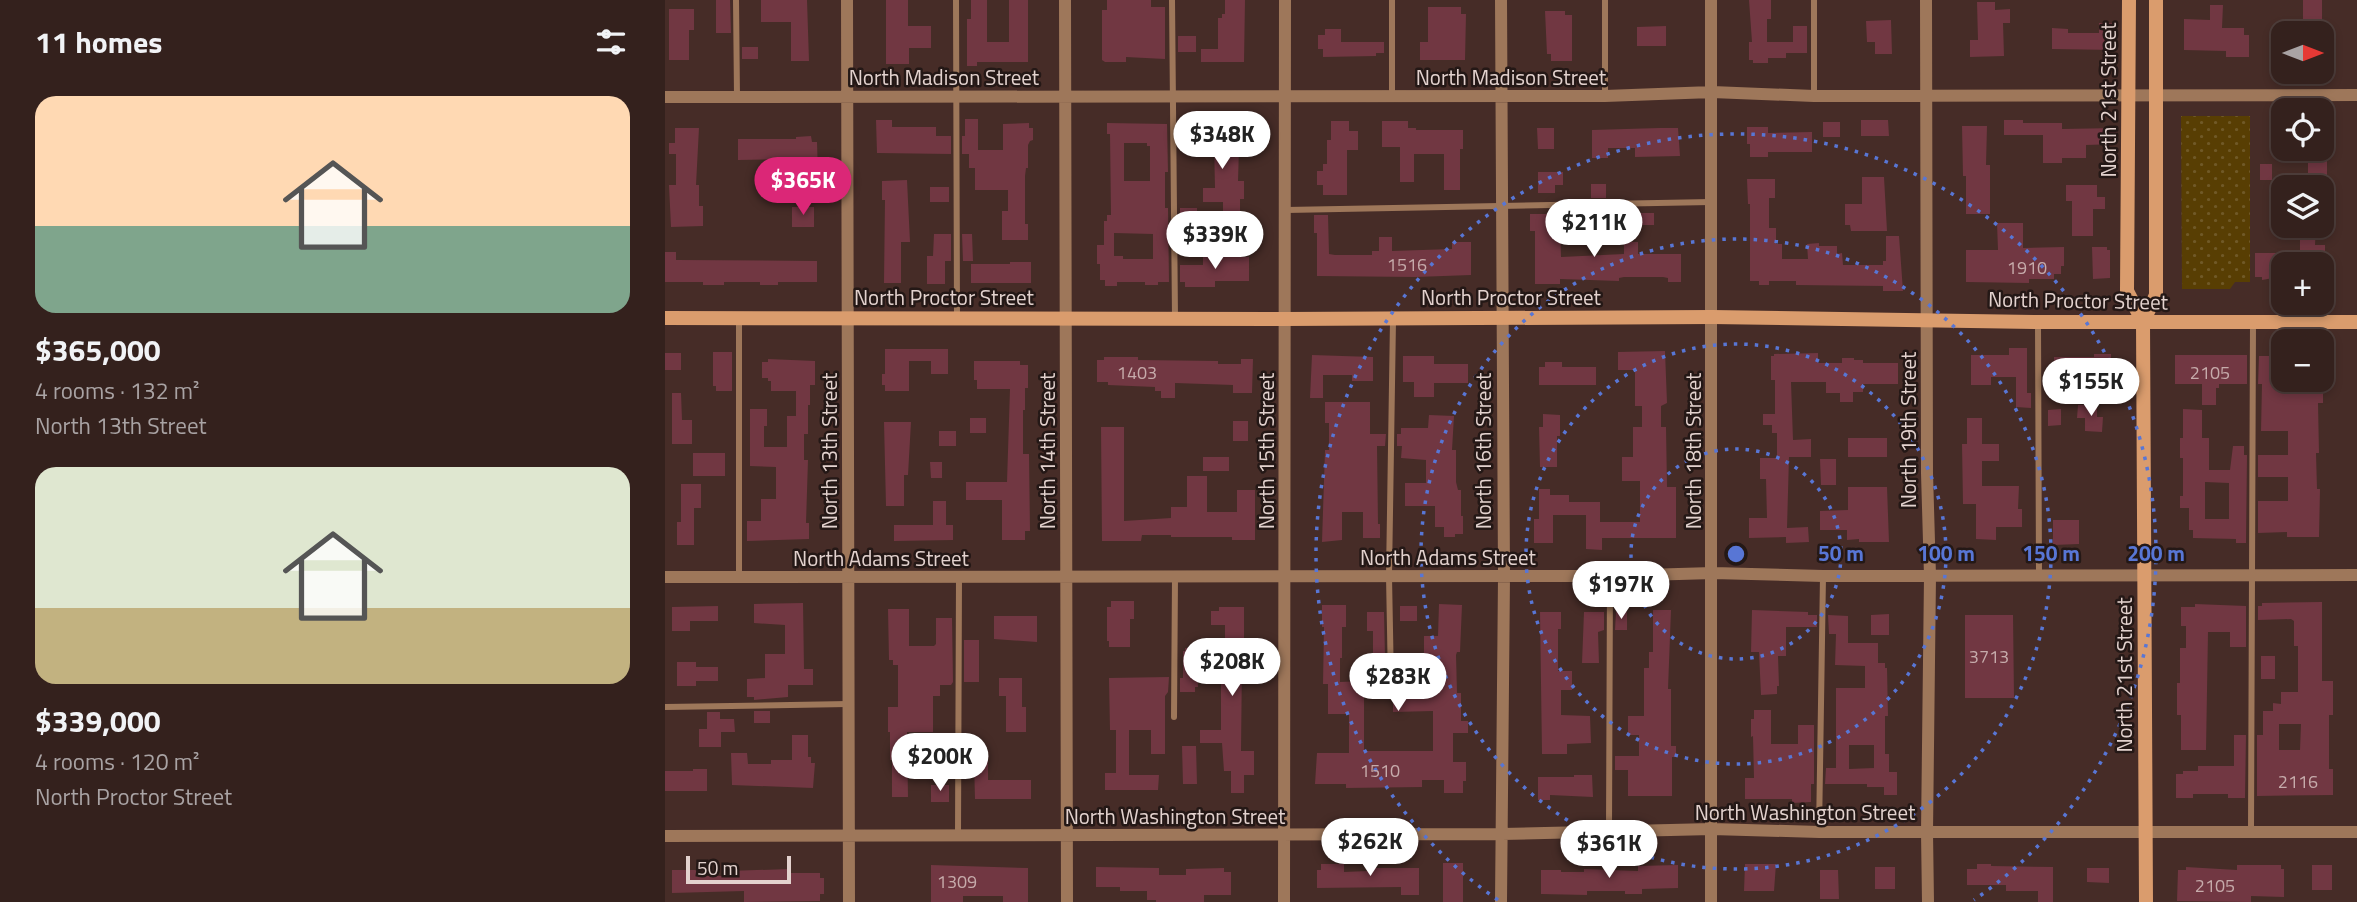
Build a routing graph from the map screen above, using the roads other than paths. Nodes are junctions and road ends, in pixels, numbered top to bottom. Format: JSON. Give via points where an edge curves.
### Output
{"nodes":[{"id":1,"x":736,"y":0,"type":"edge"},
{"id":2,"x":847,"y":0,"type":"edge"},
{"id":3,"x":956,"y":0,"type":"edge"},
{"id":4,"x":1065,"y":0,"type":"edge"},
{"id":5,"x":1172,"y":0,"type":"edge"},
{"id":6,"x":1285,"y":0,"type":"edge"},
{"id":7,"x":1392,"y":0,"type":"edge"},
{"id":8,"x":1501,"y":0,"type":"edge"},
{"id":9,"x":1605,"y":0,"type":"edge"},
{"id":10,"x":1711,"y":0,"type":"edge"},
{"id":11,"x":1814,"y":0,"type":"edge"},
{"id":12,"x":1926,"y":0,"type":"edge"},
{"id":13,"x":2129,"y":0,"type":"edge"},
{"id":14,"x":2156,"y":0,"type":"edge"},
{"id":15,"x":1712,"y":92,"type":"junction"},
{"id":16,"x":2129,"y":94,"type":"junction"},
{"id":17,"x":2157,"y":94,"type":"junction"},
{"id":18,"x":2357,"y":95,"type":"edge"},
{"id":19,"x":1065,"y":96,"type":"junction"},
{"id":20,"x":1172,"y":96,"type":"junction"},
{"id":21,"x":1286,"y":96,"type":"junction"},
{"id":22,"x":1392,"y":96,"type":"junction"},
{"id":23,"x":1502,"y":96,"type":"junction"},
{"id":24,"x":1605,"y":96,"type":"junction"},
{"id":25,"x":1814,"y":96,"type":"junction"},
{"id":26,"x":1926,"y":96,"type":"junction"},
{"id":27,"x":665,"y":97,"type":"edge"},
{"id":28,"x":737,"y":97,"type":"junction"},
{"id":29,"x":848,"y":97,"type":"junction"},
{"id":30,"x":956,"y":97,"type":"junction"},
{"id":31,"x":1712,"y":202,"type":"junction"},
{"id":32,"x":1502,"y":208,"type":"junction"},
{"id":33,"x":1286,"y":210,"type":"junction"},
{"id":34,"x":1502,"y":317,"type":"junction"},
{"id":35,"x":1712,"y":317,"type":"junction"},
{"id":36,"x":665,"y":318,"type":"edge"},
{"id":37,"x":848,"y":318,"type":"junction"},
{"id":38,"x":1066,"y":318,"type":"junction"},
{"id":39,"x":1175,"y":318,"type":"junction"},
{"id":40,"x":1393,"y":318,"type":"junction"},
{"id":41,"x":957,"y":319,"type":"junction"},
{"id":42,"x":1284,"y":319,"type":"junction"},
{"id":43,"x":1927,"y":319,"type":"junction"},
{"id":44,"x":739,"y":320,"type":"junction"},
{"id":45,"x":2038,"y":322,"type":"junction"},
{"id":46,"x":2143,"y":322,"type":"junction"},
{"id":47,"x":2253,"y":322,"type":"junction"},
{"id":48,"x":2357,"y":322,"type":"edge"},
{"id":49,"x":1713,"y":573,"type":"junction"},
{"id":50,"x":2357,"y":575,"type":"edge"},
{"id":51,"x":1286,"y":576,"type":"junction"},
{"id":52,"x":1389,"y":576,"type":"junction"},
{"id":53,"x":1504,"y":576,"type":"junction"},
{"id":54,"x":1609,"y":576,"type":"junction"},
{"id":55,"x":1823,"y":576,"type":"junction"},
{"id":56,"x":1930,"y":576,"type":"junction"},
{"id":57,"x":2039,"y":576,"type":"junction"},
{"id":58,"x":2144,"y":576,"type":"junction"},
{"id":59,"x":2252,"y":576,"type":"junction"},
{"id":60,"x":665,"y":577,"type":"edge"},
{"id":61,"x":739,"y":577,"type":"junction"},
{"id":62,"x":848,"y":577,"type":"junction"},
{"id":63,"x":959,"y":577,"type":"junction"},
{"id":64,"x":1066,"y":577,"type":"junction"},
{"id":65,"x":1175,"y":577,"type":"junction"},
{"id":66,"x":1391,"y":683,"type":"dead end"},
{"id":67,"x":848,"y":704,"type":"junction"},
{"id":68,"x":665,"y":707,"type":"edge"},
{"id":69,"x":1174,"y":717,"type":"dead end"},
{"id":70,"x":1711,"y":829,"type":"junction"},
{"id":71,"x":1819,"y":832,"type":"junction"},
{"id":72,"x":1927,"y":832,"type":"junction"},
{"id":73,"x":2145,"y":832,"type":"junction"},
{"id":74,"x":2252,"y":832,"type":"junction"},
{"id":75,"x":2357,"y":832,"type":"edge"},
{"id":76,"x":1609,"y":833,"type":"junction"},
{"id":77,"x":1284,"y":834,"type":"junction"},
{"id":78,"x":1502,"y":834,"type":"junction"},
{"id":79,"x":1067,"y":835,"type":"junction"},
{"id":80,"x":665,"y":836,"type":"edge"},
{"id":81,"x":848,"y":836,"type":"junction"},
{"id":82,"x":958,"y":836,"type":"junction"},
{"id":83,"x":849,"y":902,"type":"edge"},
{"id":84,"x":1067,"y":902,"type":"edge"},
{"id":85,"x":1284,"y":902,"type":"edge"},
{"id":86,"x":1501,"y":902,"type":"edge"},
{"id":87,"x":1711,"y":902,"type":"edge"},
{"id":88,"x":1929,"y":902,"type":"edge"},
{"id":89,"x":2146,"y":902,"type":"edge"}],
"edges":[{"from":1,"to":28,"type":"lane"},
{"from":2,"to":29,"type":"street","name":"North 13th Street"},
{"from":3,"to":30,"type":"lane"},
{"from":4,"to":19,"type":"street","name":"North 14th Street"},
{"from":5,"to":20,"type":"lane"},
{"from":6,"to":21,"type":"street","name":"North 15th Street"},
{"from":7,"to":22,"type":"lane"},
{"from":8,"to":23,"type":"street","name":"North 16th Street"},
{"from":9,"to":24,"type":"lane"},
{"from":10,"to":15,"type":"street","name":"North 18th Street"},
{"from":11,"to":25,"type":"lane"},
{"from":12,"to":26,"type":"street","name":"North 19th Street"},
{"from":13,"to":16,"type":"street","name":"North 21st Street"},
{"from":14,"to":17,"type":"street","name":"North 21st Street"},
{"from":15,"to":24,"type":"street","name":"North Madison Street"},
{"from":15,"to":25,"type":"street","name":"North Madison Street"},
{"from":15,"to":31,"type":"street","name":"North 18th Street"},
{"from":16,"to":17,"type":"street","name":"North Madison Street"},
{"from":16,"to":26,"type":"street","name":"North Madison Street"},
{"from":16,"to":46,"type":"street","name":"North 21st Street","via":[[2127,291]]},
{"from":17,"to":18,"type":"street","name":"North Madison Street"},
{"from":17,"to":46,"type":"street","name":"North 21st Street","via":[[2155,295]]},
{"from":19,"to":20,"type":"street","name":"North Madison Street"},
{"from":19,"to":30,"type":"street","name":"North Madison Street"},
{"from":19,"to":38,"type":"street","name":"North 14th Street"},
{"from":20,"to":21,"type":"street","name":"North Madison Street"},
{"from":20,"to":39,"type":"lane"},
{"from":21,"to":22,"type":"street","name":"North Madison Street"},
{"from":21,"to":33,"type":"street","name":"North 15th Street"},
{"from":22,"to":23,"type":"street","name":"North Madison Street"},
{"from":23,"to":24,"type":"street","name":"North Madison Street"},
{"from":23,"to":32,"type":"street","name":"North 16th Street"},
{"from":25,"to":26,"type":"street","name":"North Madison Street"},
{"from":26,"to":43,"type":"street","name":"North 19th Street"},
{"from":27,"to":28,"type":"street","name":"North Madison Street"},
{"from":28,"to":29,"type":"street","name":"North Madison Street"},
{"from":29,"to":30,"type":"street","name":"North Madison Street"},
{"from":29,"to":37,"type":"street","name":"North 13th Street"},
{"from":30,"to":41,"type":"lane"},
{"from":31,"to":32,"type":"lane"},
{"from":31,"to":35,"type":"street","name":"North 18th Street"},
{"from":32,"to":33,"type":"lane"},
{"from":32,"to":34,"type":"street","name":"North 16th Street"},
{"from":33,"to":42,"type":"street","name":"North 15th Street"},
{"from":34,"to":35,"type":"street","name":"North Proctor Street"},
{"from":34,"to":40,"type":"street","name":"North Proctor Street"},
{"from":34,"to":53,"type":"street","name":"North 16th Street"},
{"from":35,"to":43,"type":"street","name":"North Proctor Street"},
{"from":35,"to":49,"type":"street","name":"North 18th Street"},
{"from":36,"to":44,"type":"street","name":"North Proctor Street"},
{"from":37,"to":41,"type":"street","name":"North Proctor Street"},
{"from":37,"to":44,"type":"street","name":"North Proctor Street"},
{"from":37,"to":62,"type":"street","name":"North 13th Street"},
{"from":38,"to":39,"type":"street","name":"North Proctor Street"},
{"from":38,"to":41,"type":"street","name":"North Proctor Street"},
{"from":38,"to":64,"type":"street","name":"North 14th Street"},
{"from":39,"to":42,"type":"street","name":"North Proctor Street"},
{"from":40,"to":42,"type":"street","name":"North Proctor Street"},
{"from":40,"to":52,"type":"lane"},
{"from":42,"to":51,"type":"street","name":"North 15th Street"},
{"from":43,"to":45,"type":"street","name":"North Proctor Street"},
{"from":43,"to":56,"type":"street","name":"North 19th Street"},
{"from":44,"to":61,"type":"lane"},
{"from":45,"to":46,"type":"street","name":"North Proctor Street"},
{"from":45,"to":57,"type":"lane"},
{"from":46,"to":47,"type":"street","name":"North Proctor Street"},
{"from":46,"to":58,"type":"street","name":"North 21st Street"},
{"from":47,"to":48,"type":"street","name":"North Proctor Street"},
{"from":47,"to":59,"type":"lane"},
{"from":49,"to":54,"type":"street","name":"North Adams Street"},
{"from":49,"to":55,"type":"street","name":"North Adams Street"},
{"from":49,"to":70,"type":"street","name":"North 18th Street"},
{"from":50,"to":59,"type":"street","name":"North Adams Street"},
{"from":51,"to":52,"type":"street","name":"North Adams Street"},
{"from":51,"to":65,"type":"street","name":"North Adams Street"},
{"from":51,"to":77,"type":"street","name":"North 15th Street"},
{"from":52,"to":53,"type":"street","name":"North Adams Street"},
{"from":52,"to":66,"type":"lane"},
{"from":53,"to":54,"type":"street","name":"North Adams Street"},
{"from":53,"to":78,"type":"street","name":"North 16th Street"},
{"from":54,"to":76,"type":"lane"},
{"from":55,"to":56,"type":"street","name":"North Adams Street"},
{"from":55,"to":71,"type":"lane"},
{"from":56,"to":57,"type":"street","name":"North Adams Street"},
{"from":56,"to":72,"type":"street","name":"North 19th Street"},
{"from":57,"to":58,"type":"street","name":"North Adams Street"},
{"from":58,"to":59,"type":"street","name":"North Adams Street"},
{"from":58,"to":73,"type":"street","name":"North 21st Street"},
{"from":59,"to":74,"type":"lane"},
{"from":60,"to":61,"type":"street","name":"North Adams Street"},
{"from":61,"to":62,"type":"street","name":"North Adams Street"},
{"from":62,"to":63,"type":"street","name":"North Adams Street"},
{"from":62,"to":67,"type":"street","name":"North 13th Street"},
{"from":63,"to":64,"type":"street","name":"North Adams Street"},
{"from":63,"to":82,"type":"lane"},
{"from":64,"to":65,"type":"street","name":"North Adams Street"},
{"from":64,"to":79,"type":"street","name":"North 14th Street"},
{"from":65,"to":69,"type":"lane"},
{"from":67,"to":68,"type":"lane"},
{"from":67,"to":81,"type":"street","name":"North 13th Street"},
{"from":70,"to":71,"type":"street","name":"North Washington Street"},
{"from":70,"to":76,"type":"street","name":"North Washington Street"},
{"from":70,"to":87,"type":"street","name":"North 18th Street"},
{"from":71,"to":72,"type":"street","name":"North Washington Street"},
{"from":72,"to":73,"type":"street","name":"North Washington Street"},
{"from":72,"to":88,"type":"street","name":"North 19th Street"},
{"from":73,"to":74,"type":"street","name":"North Washington Street"},
{"from":73,"to":89,"type":"street","name":"North 21st Street"},
{"from":74,"to":75,"type":"street","name":"North Washington Street"},
{"from":76,"to":78,"type":"street","name":"North Washington Street"},
{"from":77,"to":78,"type":"street","name":"North Washington Street"},
{"from":77,"to":79,"type":"street","name":"North Washington Street"},
{"from":77,"to":85,"type":"street","name":"North 15th Street"},
{"from":78,"to":86,"type":"street","name":"North 16th Street"},
{"from":79,"to":82,"type":"street","name":"North Washington Street"},
{"from":79,"to":84,"type":"street","name":"North 14th Street"},
{"from":80,"to":81,"type":"street","name":"North Washington Street"},
{"from":81,"to":82,"type":"street","name":"North Washington Street"},
{"from":81,"to":83,"type":"street","name":"North 13th Street"}]}
